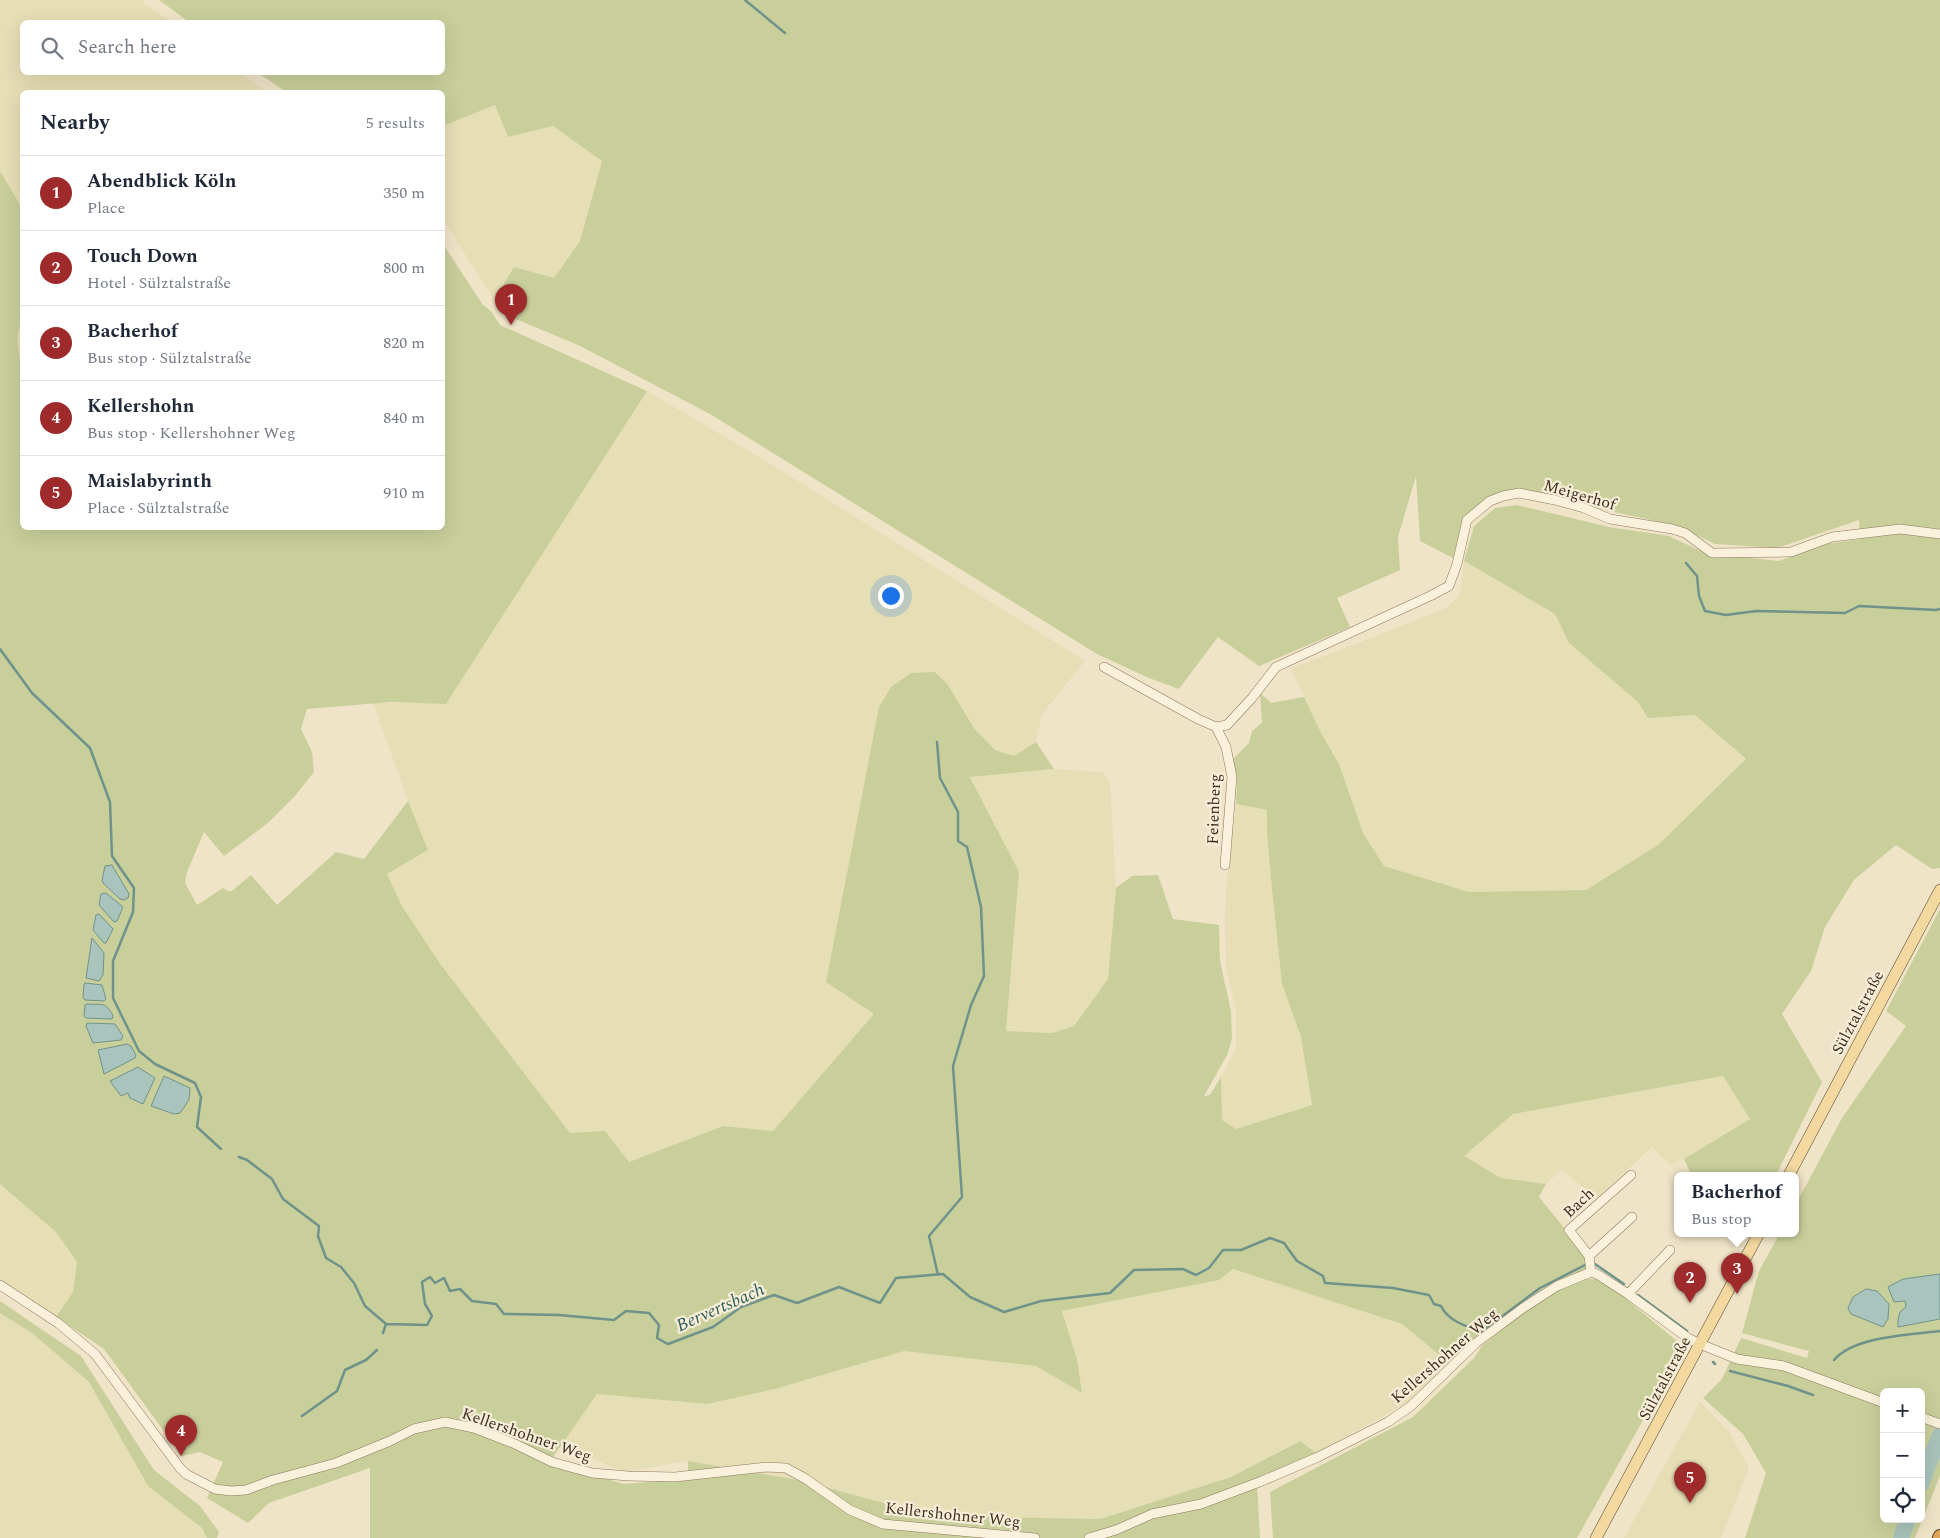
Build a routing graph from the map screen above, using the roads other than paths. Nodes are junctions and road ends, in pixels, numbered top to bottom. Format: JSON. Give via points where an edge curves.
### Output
{"nodes":[{"id":1,"x":1940,"y":534,"type":"edge"},
{"id":2,"x":1104,"y":667,"type":"dead end"},
{"id":3,"x":1216,"y":727,"type":"junction"},
{"id":4,"x":1226,"y":865,"type":"dead end"},
{"id":5,"x":1940,"y":890,"type":"edge"},
{"id":6,"x":1791,"y":1172,"type":"edge"},
{"id":7,"x":1631,"y":1175,"type":"dead end"},
{"id":8,"x":1632,"y":1217,"type":"dead end"},
{"id":9,"x":1757,"y":1237,"type":"edge"},
{"id":10,"x":1670,"y":1250,"type":"dead end"},
{"id":11,"x":1588,"y":1256,"type":"junction"},
{"id":12,"x":1591,"y":1272,"type":"junction"},
{"id":13,"x":0,"y":1286,"type":"edge"},
{"id":14,"x":1628,"y":1294,"type":"junction"},
{"id":15,"x":1700,"y":1344,"type":"junction"},
{"id":16,"x":1880,"y":1402,"type":"edge"},
{"id":17,"x":1925,"y":1418,"type":"edge"},
{"id":18,"x":1940,"y":1424,"type":"edge"},
{"id":19,"x":1034,"y":1538,"type":"edge"},
{"id":20,"x":1089,"y":1538,"type":"edge"},
{"id":21,"x":1596,"y":1538,"type":"edge"}],
"edges":[{"from":1,"to":3,"type":"street","name":"Meigerhof","via":[[1900,529],[1832,537],[1791,552],[1712,553],[1685,533],[1672,529],[1610,519],[1584,508],[1520,493],[1503,496],[1490,501],[1467,520],[1449,586],[1276,667],[1227,725]]},
{"from":2,"to":3,"type":"street"},
{"from":3,"to":4,"type":"street","name":"Feienberg","via":[[1226,747],[1232,778]]},
{"from":5,"to":6,"type":"main road","name":"Sülztalstraße"},
{"from":7,"to":11,"type":"street","name":"Bach","via":[[1569,1230]]},
{"from":8,"to":11,"type":"street"},
{"from":9,"to":15,"type":"main road","name":"Sülztalstraße"},
{"from":10,"to":14,"type":"street"},
{"from":11,"to":12,"type":"street","name":"Bach"},
{"from":12,"to":14,"type":"street"},
{"from":12,"to":20,"type":"street","name":"Kellershohner Weg","via":[[1557,1286],[1523,1308],[1476,1344],[1410,1406],[1388,1422],[1262,1481],[1201,1504],[1152,1514]]},
{"from":13,"to":19,"type":"street","name":"Kellershohner Weg","via":[[58,1323],[95,1354],[180,1468],[215,1489],[246,1490],[336,1463],[414,1429],[445,1422],[474,1428],[552,1462],[592,1473],[675,1477],[767,1466],[786,1468],[850,1510],[883,1524]]},
{"from":14,"to":15,"type":"street"},
{"from":15,"to":16,"type":"street","via":[[1737,1359],[1784,1366]]},
{"from":15,"to":21,"type":"main road","name":"Sülztalstraße"},
{"from":17,"to":18,"type":"street"}]}
